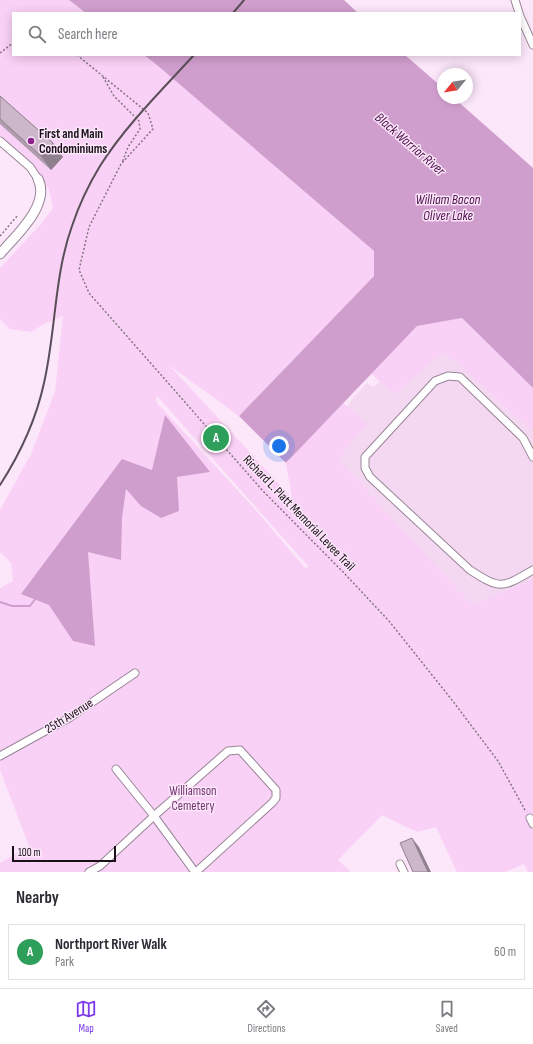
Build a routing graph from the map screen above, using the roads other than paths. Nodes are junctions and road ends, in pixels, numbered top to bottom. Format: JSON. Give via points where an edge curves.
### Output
{"nodes":[{"id":1,"x":515,"y":0,"type":"edge"},
{"id":2,"x":518,"y":12,"type":"edge"},
{"id":3,"x":521,"y":18,"type":"edge"},
{"id":4,"x":533,"y":45,"type":"edge"},
{"id":5,"x":0,"y":141,"type":"edge"},
{"id":6,"x":38,"y":179,"type":"joint"},
{"id":7,"x":0,"y":254,"type":"edge"},
{"id":8,"x":533,"y":457,"type":"edge"},
{"id":9,"x":533,"y":570,"type":"edge"},
{"id":10,"x":135,"y":673,"type":"dead end"},
{"id":11,"x":0,"y":756,"type":"edge"},
{"id":12,"x":116,"y":769,"type":"dead end"},
{"id":13,"x":154,"y":816,"type":"junction"},
{"id":14,"x":400,"y":864,"type":"dead end"},
{"id":15,"x":88,"y":872,"type":"edge"},
{"id":16,"x":195,"y":872,"type":"edge"},
{"id":17,"x":404,"y":872,"type":"edge"}],
"edges":[{"from":1,"to":2,"type":"street"},
{"from":3,"to":4,"type":"street"},
{"from":5,"to":6,"type":"street","via":[[30,168]]},
{"from":6,"to":7,"type":"main road","via":[[41,190],[33,215]]},
{"from":8,"to":9,"type":"street","via":[[524,438],[460,377],[448,376],[435,381],[365,457],[365,468],[370,477],[470,570],[488,582],[499,585]]},
{"from":10,"to":11,"type":"street","name":"25th Avenue","via":[[69,718]]},
{"from":12,"to":13,"type":"street"},
{"from":13,"to":15,"type":"street","via":[[100,866]]},
{"from":13,"to":16,"type":"street"},
{"from":13,"to":16,"type":"street","via":[[228,751],[240,750],[276,790],[276,798],[272,803]]},
{"from":14,"to":17,"type":"street"}]}
